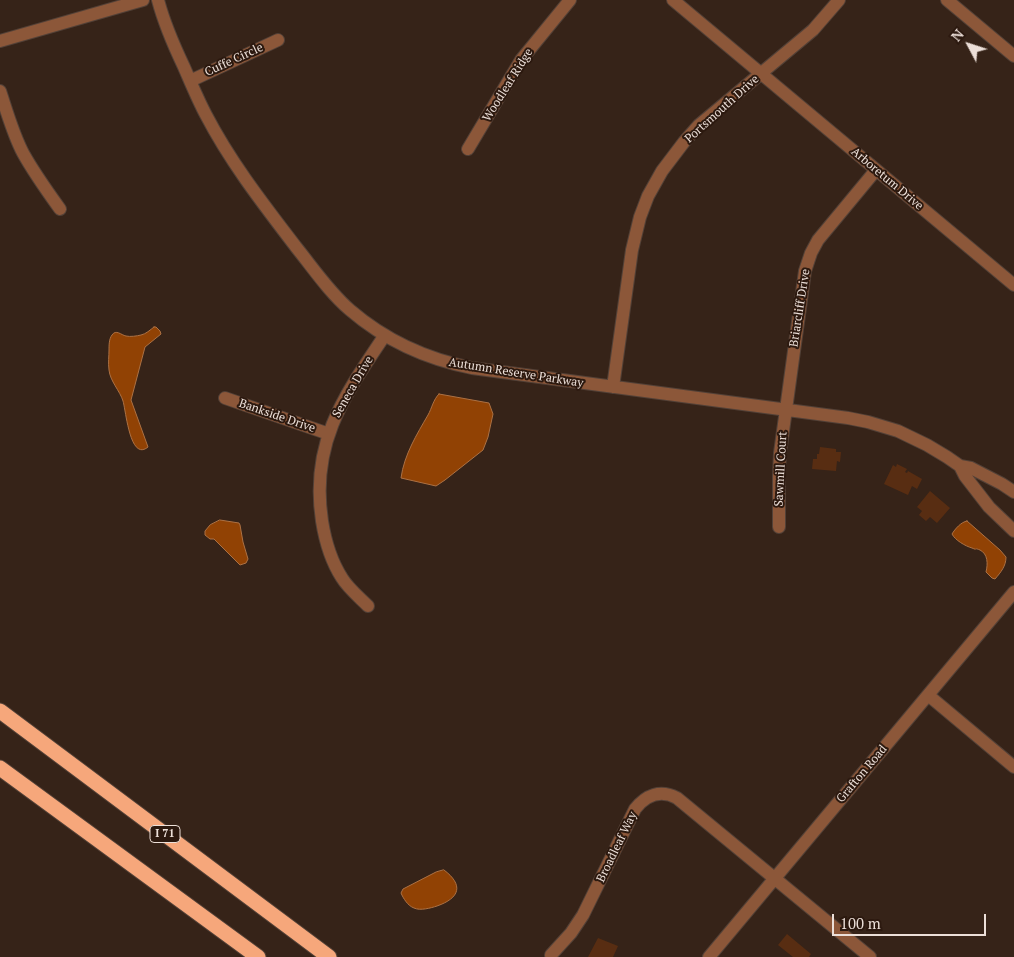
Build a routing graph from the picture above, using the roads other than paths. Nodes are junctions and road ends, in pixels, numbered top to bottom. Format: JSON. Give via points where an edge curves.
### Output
{"nodes":[{"id":1,"x":143,"y":0,"type":"edge"},
{"id":2,"x":158,"y":0,"type":"edge"},
{"id":3,"x":570,"y":0,"type":"edge"},
{"id":4,"x":674,"y":0,"type":"edge"},
{"id":5,"x":839,"y":0,"type":"edge"},
{"id":6,"x":947,"y":0,"type":"edge"},
{"id":7,"x":278,"y":40,"type":"dead end"},
{"id":8,"x":0,"y":42,"type":"edge"},
{"id":9,"x":1014,"y":56,"type":"edge"},
{"id":10,"x":761,"y":73,"type":"junction"},
{"id":11,"x":190,"y":81,"type":"junction"},
{"id":12,"x":0,"y":91,"type":"edge"},
{"id":13,"x":468,"y":149,"type":"dead end"},
{"id":14,"x":876,"y":170,"type":"junction"},
{"id":15,"x":60,"y":209,"type":"dead end"},
{"id":16,"x":1014,"y":285,"type":"edge"},
{"id":17,"x":385,"y":335,"type":"junction"},
{"id":18,"x":613,"y":387,"type":"junction"},
{"id":19,"x":225,"y":398,"type":"dead end"},
{"id":20,"x":786,"y":410,"type":"junction"},
{"id":21,"x":329,"y":434,"type":"junction"},
{"id":22,"x":960,"y":466,"type":"junction"},
{"id":23,"x":1014,"y":492,"type":"edge"},
{"id":24,"x":779,"y":528,"type":"dead end"},
{"id":25,"x":1014,"y":531,"type":"edge"},
{"id":26,"x":1014,"y":592,"type":"edge"},
{"id":27,"x":368,"y":606,"type":"dead end"},
{"id":28,"x":928,"y":695,"type":"junction"},
{"id":29,"x":0,"y":711,"type":"edge"},
{"id":30,"x":1014,"y":767,"type":"edge"},
{"id":31,"x":0,"y":768,"type":"edge"},
{"id":32,"x":775,"y":878,"type":"junction"},
{"id":33,"x":551,"y":955,"type":"dead end"},
{"id":34,"x":258,"y":957,"type":"edge"},
{"id":35,"x":329,"y":957,"type":"edge"},
{"id":36,"x":709,"y":957,"type":"edge"},
{"id":37,"x":870,"y":957,"type":"edge"}],
"edges":[{"from":1,"to":8,"type":"street"},
{"from":2,"to":11,"type":"street","name":"Autumn Reserve Parkway"},
{"from":3,"to":13,"type":"street","name":"Woodleaf Ridge","via":[[526,53]]},
{"from":4,"to":10,"type":"street","name":"Arboretum Drive"},
{"from":5,"to":10,"type":"street","name":"Portsmouth Drive","via":[[813,30]]},
{"from":6,"to":9,"type":"street"},
{"from":7,"to":11,"type":"street","name":"Cuffe Circle"},
{"from":10,"to":14,"type":"street","name":"Arboretum Drive"},
{"from":10,"to":18,"type":"street","name":"Portsmouth Drive","via":[[688,137],[665,166],[648,196],[633,239]]},
{"from":11,"to":17,"type":"street","name":"Autumn Reserve Parkway","via":[[206,116],[271,214],[340,300]]},
{"from":12,"to":15,"type":"street","via":[[23,152]]},
{"from":14,"to":16,"type":"street","name":"Arboretum Drive"},
{"from":14,"to":20,"type":"street","name":"Briarcliff Drive","via":[[814,246],[808,261]]},
{"from":17,"to":18,"type":"street","name":"Autumn Reserve Parkway","via":[[423,355],[453,364]]},
{"from":17,"to":21,"type":"street","name":"Seneca Drive","via":[[345,396]]},
{"from":18,"to":20,"type":"street","name":"Autumn Reserve Parkway"},
{"from":19,"to":21,"type":"street","name":"Bankside Drive"},
{"from":20,"to":22,"type":"street","name":"Autumn Reserve Parkway","via":[[854,419],[888,428],[927,445]]},
{"from":20,"to":24,"type":"street","name":"Sawmill Court","via":[[779,475]]},
{"from":21,"to":27,"type":"street","name":"Seneca Drive","via":[[320,479],[323,528],[342,578]]},
{"from":22,"to":23,"type":"street","name":"Autumn Reserve Parkway","via":[[971,468]]},
{"from":22,"to":25,"type":"street","name":"Autumn Reserve Parkway","via":[[988,507]]},
{"from":26,"to":28,"type":"street","name":"Grafton Road"},
{"from":28,"to":30,"type":"street"},
{"from":28,"to":32,"type":"street","name":"Grafton Road"},
{"from":29,"to":35,"type":"highway","number":"I 71"},
{"from":31,"to":34,"type":"highway"},
{"from":32,"to":33,"type":"street","name":"Broadleaf Way","via":[[677,798],[667,794],[650,795],[635,809],[580,920]]},
{"from":32,"to":36,"type":"street","name":"Grafton Road"},
{"from":32,"to":37,"type":"street","name":"Broadleaf Way"}]}
